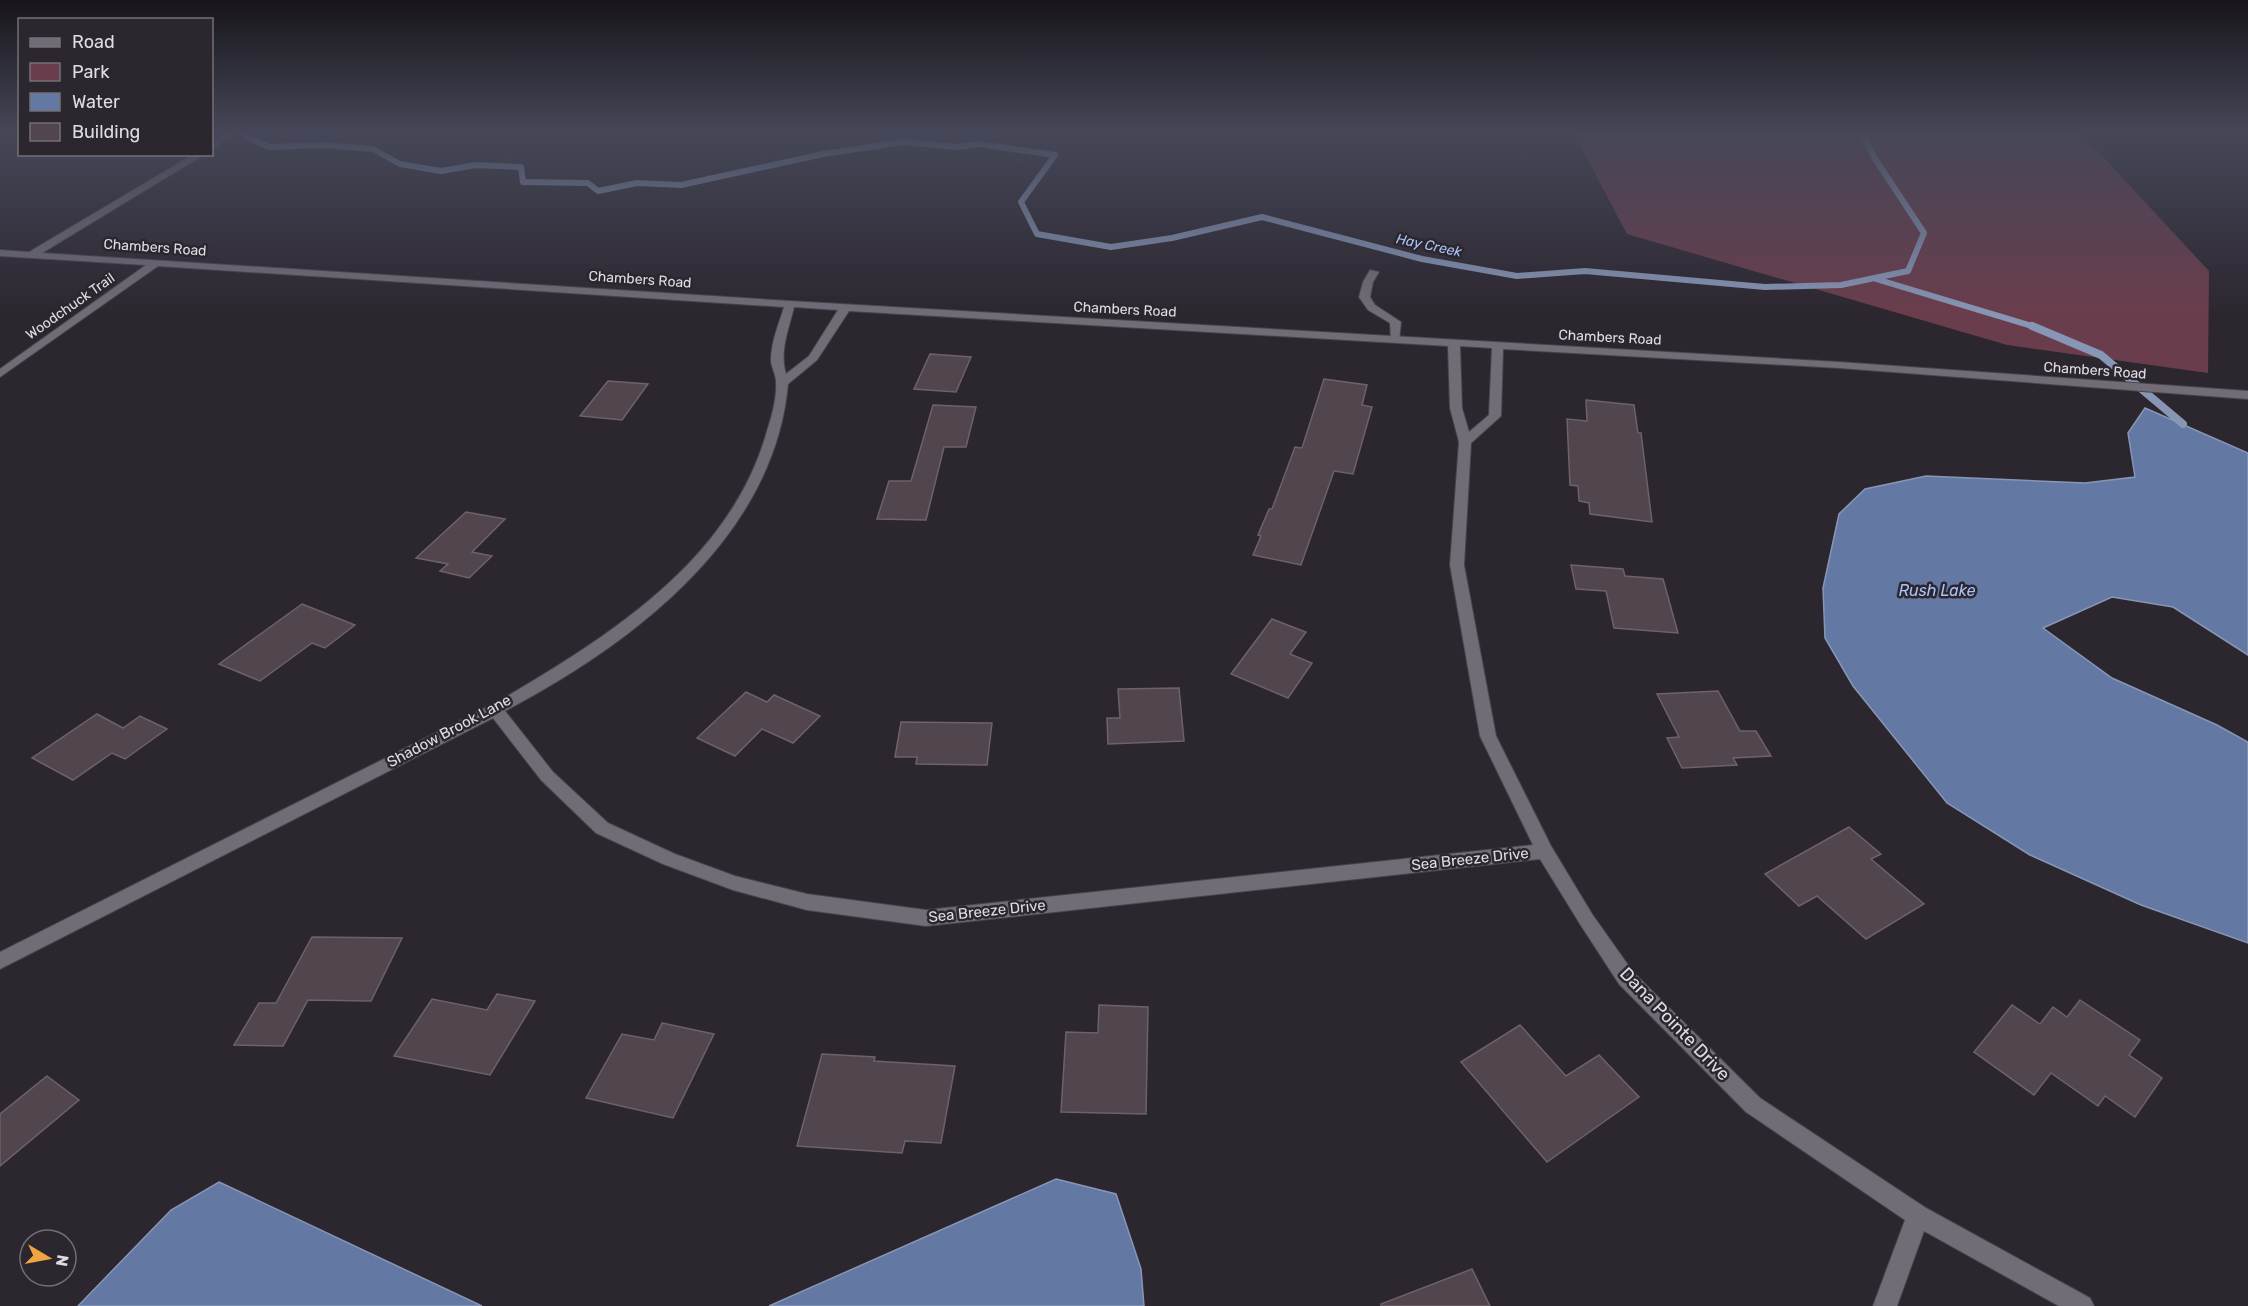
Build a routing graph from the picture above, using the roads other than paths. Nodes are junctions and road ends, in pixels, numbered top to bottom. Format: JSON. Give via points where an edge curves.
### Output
{"nodes":[{"id":1,"x":135,"y":193,"type":"edge"},
{"id":2,"x":0,"y":253,"type":"edge"},
{"id":3,"x":31,"y":255,"type":"junction"},
{"id":4,"x":157,"y":262,"type":"junction"},
{"id":5,"x":1374,"y":272,"type":"dead end"},
{"id":6,"x":790,"y":304,"type":"junction"},
{"id":7,"x":845,"y":308,"type":"junction"},
{"id":8,"x":1395,"y":340,"type":"junction"},
{"id":9,"x":1454,"y":343,"type":"junction"},
{"id":10,"x":1498,"y":346,"type":"junction"},
{"id":11,"x":0,"y":374,"type":"edge"},
{"id":12,"x":783,"y":382,"type":"junction"},
{"id":13,"x":2248,"y":395,"type":"edge"},
{"id":14,"x":1465,"y":442,"type":"junction"},
{"id":15,"x":495,"y":709,"type":"junction"},
{"id":16,"x":1545,"y":851,"type":"junction"},
{"id":17,"x":0,"y":961,"type":"edge"},
{"id":18,"x":1918,"y":1216,"type":"junction"},
{"id":19,"x":1885,"y":1306,"type":"edge"},
{"id":20,"x":2082,"y":1306,"type":"edge"}],
"edges":[{"from":1,"to":3,"type":"street"},
{"from":2,"to":3,"type":"street","name":"Chambers Road"},
{"from":3,"to":4,"type":"street","name":"Chambers Road"},
{"from":4,"to":6,"type":"street","name":"Chambers Road"},
{"from":4,"to":11,"type":"street","name":"Woodchuck Trail"},
{"from":5,"to":8,"type":"street","via":[[1363,288],[1363,297],[1366,305],[1396,322]]},
{"from":6,"to":7,"type":"street","name":"Chambers Road"},
{"from":6,"to":12,"type":"street","name":"Shadow Brook Lane","via":[[777,359]]},
{"from":7,"to":8,"type":"street","name":"Chambers Road"},
{"from":7,"to":12,"type":"street","via":[[813,358]]},
{"from":8,"to":9,"type":"street","name":"Chambers Road"},
{"from":9,"to":10,"type":"street","name":"Chambers Road"},
{"from":9,"to":14,"type":"street","name":"Dana Pointe Drive","via":[[1456,408]]},
{"from":10,"to":13,"type":"street","name":"Chambers Road","via":[[1839,365]]},
{"from":10,"to":14,"type":"street","via":[[1495,416]]},
{"from":12,"to":15,"type":"street","name":"Shadow Brook Lane","via":[[770,441],[756,479],[720,536],[683,580],[586,655]]},
{"from":14,"to":16,"type":"street","name":"Dana Pointe Drive","via":[[1457,565],[1488,736]]},
{"from":15,"to":16,"type":"street","name":"Sea Breeze Drive","via":[[547,776],[602,828],[733,883],[807,902],[902,915],[926,918]]},
{"from":15,"to":17,"type":"street","name":"Shadow Brook Lane"},
{"from":16,"to":18,"type":"street","name":"Dana Pointe Drive","via":[[1626,978],[1753,1105]]},
{"from":18,"to":19,"type":"street"},
{"from":18,"to":20,"type":"street","name":"Dana Pointe Drive"}]}
